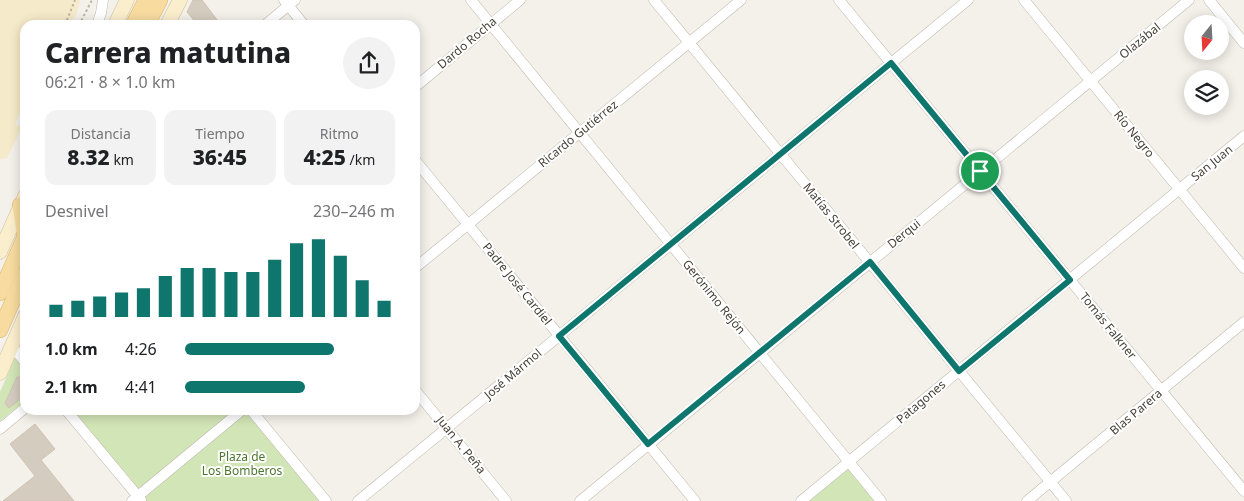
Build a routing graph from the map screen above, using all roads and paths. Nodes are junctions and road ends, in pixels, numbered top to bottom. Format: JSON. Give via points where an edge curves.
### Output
{"nodes":[{"id":1,"x":75,"y":0,"type":"edge"},
{"id":2,"x":92,"y":0,"type":"edge"},
{"id":3,"x":102,"y":0,"type":"edge"},
{"id":4,"x":127,"y":0,"type":"edge"},
{"id":5,"x":146,"y":0,"type":"edge"},
{"id":6,"x":160,"y":0,"type":"edge"},
{"id":7,"x":180,"y":0,"type":"edge"},
{"id":8,"x":471,"y":0,"type":"edge"},
{"id":9,"x":520,"y":0,"type":"edge"},
{"id":10,"x":654,"y":0,"type":"edge"},
{"id":11,"x":741,"y":0,"type":"edge"},
{"id":12,"x":839,"y":0,"type":"edge"},
{"id":13,"x":968,"y":0,"type":"edge"},
{"id":14,"x":1024,"y":0,"type":"edge"},
{"id":15,"x":1189,"y":0,"type":"edge"},
{"id":16,"x":1209,"y":0,"type":"edge"},
{"id":17,"x":289,"y":2,"type":"edge"},
{"id":18,"x":67,"y":20,"type":"edge"},
{"id":19,"x":82,"y":20,"type":"edge"},
{"id":20,"x":99,"y":20,"type":"edge"},
{"id":21,"x":117,"y":20,"type":"edge"},
{"id":22,"x":136,"y":20,"type":"edge"},
{"id":23,"x":150,"y":20,"type":"edge"},
{"id":24,"x":170,"y":20,"type":"edge"},
{"id":25,"x":270,"y":20,"type":"edge"},
{"id":26,"x":301,"y":20,"type":"edge"},
{"id":27,"x":491,"y":24,"type":"junction"},
{"id":28,"x":689,"y":43,"type":"junction"},
{"id":29,"x":1244,"y":43,"type":"edge"},
{"id":30,"x":891,"y":63,"type":"junction"},
{"id":31,"x":1090,"y":81,"type":"junction"},
{"id":32,"x":420,"y":83,"type":"edge"},
{"id":33,"x":579,"y":133,"type":"junction"},
{"id":34,"x":1244,"y":136,"type":"edge"},
{"id":35,"x":781,"y":154,"type":"junction"},
{"id":36,"x":420,"y":166,"type":"edge"},
{"id":37,"x":980,"y":171,"type":"junction"},
{"id":38,"x":1180,"y":189,"type":"junction"},
{"id":39,"x":20,"y":207,"type":"edge"},
{"id":40,"x":468,"y":224,"type":"junction"},
{"id":41,"x":671,"y":244,"type":"junction"},
{"id":42,"x":20,"y":248,"type":"edge"},
{"id":43,"x":0,"y":252,"type":"edge"},
{"id":44,"x":870,"y":262,"type":"junction"},
{"id":45,"x":420,"y":264,"type":"edge"},
{"id":46,"x":1244,"y":268,"type":"edge"},
{"id":47,"x":1070,"y":280,"type":"junction"},
{"id":48,"x":20,"y":284,"type":"edge"},
{"id":49,"x":0,"y":293,"type":"edge"},
{"id":50,"x":1244,"y":322,"type":"edge"},
{"id":51,"x":20,"y":328,"type":"edge"},
{"id":52,"x":0,"y":330,"type":"edge"},
{"id":53,"x":559,"y":336,"type":"junction"},
{"id":54,"x":12,"y":346,"type":"junction"},
{"id":55,"x":760,"y":353,"type":"junction"},
{"id":56,"x":20,"y":356,"type":"edge"},
{"id":57,"x":959,"y":371,"type":"junction"},
{"id":58,"x":0,"y":373,"type":"edge"},
{"id":59,"x":1161,"y":390,"type":"junction"},
{"id":60,"x":420,"y":396,"type":"edge"},
{"id":61,"x":20,"y":412,"type":"edge"},
{"id":62,"x":70,"y":415,"type":"edge"},
{"id":63,"x":236,"y":415,"type":"edge"},
{"id":64,"x":255,"y":415,"type":"edge"},
{"id":65,"x":0,"y":429,"type":"edge"},
{"id":66,"x":447,"y":429,"type":"junction"},
{"id":67,"x":648,"y":444,"type":"junction"},
{"id":68,"x":849,"y":462,"type":"junction"},
{"id":69,"x":1050,"y":482,"type":"junction"},
{"id":70,"x":1244,"y":490,"type":"edge"},
{"id":71,"x":137,"y":499,"type":"edge"},
{"id":72,"x":326,"y":501,"type":"edge"},
{"id":73,"x":358,"y":501,"type":"edge"},
{"id":74,"x":506,"y":501,"type":"edge"},
{"id":75,"x":580,"y":501,"type":"edge"},
{"id":76,"x":695,"y":501,"type":"edge"},
{"id":77,"x":802,"y":501,"type":"edge"},
{"id":78,"x":881,"y":501,"type":"edge"},
{"id":79,"x":1027,"y":501,"type":"edge"},
{"id":80,"x":1066,"y":501,"type":"edge"}],
"edges":[{"from":1,"to":18,"type":"path"},
{"from":2,"to":19,"type":"path"},
{"from":3,"to":20,"type":"street"},
{"from":4,"to":21,"type":"main road"},
{"from":5,"to":22,"type":"main road"},
{"from":6,"to":23,"type":"main road"},
{"from":7,"to":24,"type":"main road"},
{"from":8,"to":27,"type":"street","name":"Gerónimo Rejón"},
{"from":9,"to":27,"type":"street","name":"Dardo Rocha"},
{"from":10,"to":28,"type":"street","name":"Matías Strobel"},
{"from":11,"to":28,"type":"street","name":"Ricardo Gutiérrez"},
{"from":12,"to":30,"type":"street","name":"Tomás Falkner"},
{"from":13,"to":30,"type":"street","name":"José Mármol"},
{"from":14,"to":31,"type":"street","name":"Río Negro"},
{"from":15,"to":31,"type":"street","name":"Olazábal"},
{"from":16,"to":29,"type":"street"},
{"from":17,"to":25,"type":"street"},
{"from":17,"to":26,"type":"street"},
{"from":27,"to":32,"type":"street","name":"Dardo Rocha"},
{"from":27,"to":33,"type":"street","name":"Gerónimo Rejón"},
{"from":28,"to":33,"type":"street","name":"Ricardo Gutiérrez"},
{"from":28,"to":35,"type":"street","name":"Matías Strobel"},
{"from":30,"to":35,"type":"street","name":"José Mármol"},
{"from":30,"to":37,"type":"street","name":"Tomás Falkner"},
{"from":31,"to":37,"type":"street","name":"Derqui"},
{"from":31,"to":38,"type":"street","name":"Río Negro"},
{"from":33,"to":40,"type":"street","name":"Ricardo Gutiérrez"},
{"from":33,"to":41,"type":"street","name":"Gerónimo Rejón"},
{"from":34,"to":38,"type":"street","name":"San Juan"},
{"from":35,"to":41,"type":"street","name":"José Mármol"},
{"from":35,"to":44,"type":"street","name":"Matías Strobel"},
{"from":36,"to":40,"type":"street","name":"Padre José Cardiel"},
{"from":37,"to":44,"type":"street","name":"Derqui"},
{"from":37,"to":47,"type":"street","name":"Tomás Falkner"},
{"from":38,"to":46,"type":"street","name":"Río Negro"},
{"from":38,"to":47,"type":"street","name":"Patagones"},
{"from":39,"to":43,"type":"main road"},
{"from":40,"to":45,"type":"street","name":"Ricardo Gutiérrez"},
{"from":40,"to":53,"type":"street","name":"Padre José Cardiel"},
{"from":41,"to":53,"type":"street","name":"José Mármol"},
{"from":41,"to":55,"type":"street","name":"Gerónimo Rejón"},
{"from":42,"to":49,"type":"main road"},
{"from":44,"to":55,"type":"street","name":"Derqui"},
{"from":44,"to":57,"type":"street","name":"Matías Strobel"},
{"from":47,"to":57,"type":"street","name":"Patagones"},
{"from":47,"to":59,"type":"street","name":"Tomás Falkner"},
{"from":48,"to":52,"type":"main road"},
{"from":50,"to":59,"type":"street","name":"Blas Parera"},
{"from":51,"to":54,"type":"main road"},
{"from":53,"to":66,"type":"street","name":"José Mármol"},
{"from":53,"to":67,"type":"street","name":"Padre José Cardiel"},
{"from":54,"to":56,"type":"street"},
{"from":54,"to":58,"type":"main road"},
{"from":55,"to":67,"type":"street","name":"Derqui"},
{"from":55,"to":68,"type":"street","name":"Gerónimo Rejón"},
{"from":57,"to":68,"type":"street","name":"Patagones"},
{"from":57,"to":69,"type":"street","name":"Matías Strobel"},
{"from":59,"to":69,"type":"street","name":"Blas Parera"},
{"from":59,"to":70,"type":"street","name":"Tomás Falkner"},
{"from":60,"to":66,"type":"street","name":"Juan A. Peña"},
{"from":61,"to":65,"type":"street"},
{"from":62,"to":71,"type":"street"},
{"from":63,"to":71,"type":"street"},
{"from":64,"to":72,"type":"street"},
{"from":66,"to":73,"type":"street","name":"José Mármol"},
{"from":66,"to":74,"type":"street","name":"Juan A. Peña"},
{"from":67,"to":75,"type":"street","name":"Derqui"},
{"from":67,"to":76,"type":"street","name":"Padre José Cardiel"},
{"from":68,"to":77,"type":"street","name":"Patagones"},
{"from":68,"to":78,"type":"street","name":"Gerónimo Rejón"},
{"from":69,"to":79,"type":"street","name":"Blas Parera"},
{"from":69,"to":80,"type":"street","name":"Matías Strobel"}]}
